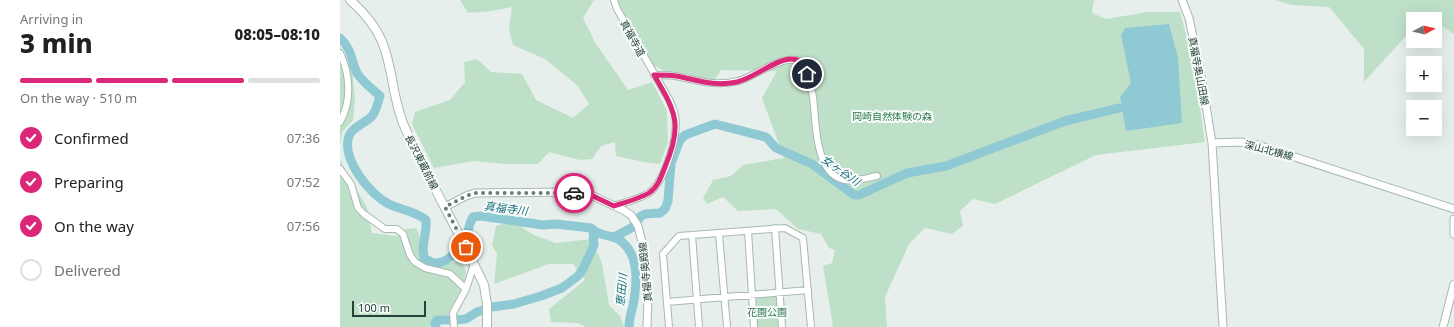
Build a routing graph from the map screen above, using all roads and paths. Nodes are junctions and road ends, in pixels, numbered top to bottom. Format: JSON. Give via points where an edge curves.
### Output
{"nodes":[{"id":1,"x":350,"y":0,"type":"edge"},
{"id":2,"x":614,"y":0,"type":"edge"},
{"id":3,"x":1182,"y":0,"type":"edge"},
{"id":4,"x":340,"y":53,"type":"edge"},
{"id":5,"x":654,"y":75,"type":"junction"},
{"id":6,"x":340,"y":122,"type":"edge"},
{"id":7,"x":1212,"y":143,"type":"junction"},
{"id":8,"x":340,"y":169,"type":"edge"},
{"id":9,"x":876,"y":176,"type":"dead end"},
{"id":10,"x":614,"y":206,"type":"junction"},
{"id":11,"x":445,"y":207,"type":"junction"},
{"id":12,"x":1454,"y":209,"type":"edge"},
{"id":13,"x":1454,"y":219,"type":"edge"},
{"id":14,"x":775,"y":228,"type":"junction"},
{"id":15,"x":748,"y":231,"type":"junction"},
{"id":16,"x":720,"y":234,"type":"junction"},
{"id":17,"x":1454,"y":234,"type":"edge"},
{"id":18,"x":692,"y":235,"type":"junction"},
{"id":19,"x":474,"y":264,"type":"junction"},
{"id":20,"x":1454,"y":284,"type":"edge"},
{"id":21,"x":466,"y":289,"type":"junction"},
{"id":22,"x":808,"y":290,"type":"junction"},
{"id":23,"x":780,"y":293,"type":"junction"},
{"id":24,"x":752,"y":295,"type":"junction"},
{"id":25,"x":724,"y":297,"type":"junction"},
{"id":26,"x":697,"y":300,"type":"junction"},
{"id":27,"x":667,"y":302,"type":"junction"},
{"id":28,"x":453,"y":326,"type":"edge"},
{"id":29,"x":487,"y":327,"type":"edge"},
{"id":30,"x":648,"y":327,"type":"edge"},
{"id":31,"x":669,"y":327,"type":"edge"},
{"id":32,"x":699,"y":327,"type":"edge"},
{"id":33,"x":727,"y":327,"type":"edge"},
{"id":34,"x":754,"y":327,"type":"edge"},
{"id":35,"x":782,"y":327,"type":"edge"},
{"id":36,"x":811,"y":327,"type":"edge"},
{"id":37,"x":1223,"y":327,"type":"edge"},
{"id":38,"x":1443,"y":327,"type":"edge"}],
"edges":[{"from":1,"to":11,"type":"main road","name":"長沢東蔵前線","via":[[366,15],[382,40],[401,120]]},
{"from":2,"to":5,"type":"street","name":"真福寺道"},
{"from":3,"to":7,"type":"street","name":"真福寺奥山田線","via":[[1189,18]]},
{"from":4,"to":6,"type":"street","via":[[345,63],[348,85],[344,116]]},
{"from":5,"to":9,"type":"street","via":[[674,76],[706,83],[728,83],[752,76],[783,60],[797,60],[804,64],[807,74],[813,96],[818,147],[829,171],[835,177],[850,181]]},
{"from":5,"to":10,"type":"street","name":"真福寺道","via":[[670,101],[675,116],[674,142],[658,184],[648,194]]},
{"from":7,"to":12,"type":"street","name":"深山北横線","via":[[1241,142],[1258,145]]},
{"from":7,"to":37,"type":"street"},
{"from":8,"to":21,"type":"street","via":[[351,184],[358,208],[364,214],[386,229],[396,229],[403,234],[415,262],[425,268],[450,274]]},
{"from":10,"to":11,"type":"street","name":"真福寺奥殿線","via":[[593,196],[568,192],[504,192],[475,193]]},
{"from":10,"to":30,"type":"street","name":"真福寺奥殿線","via":[[631,216],[640,231],[645,260]]},
{"from":11,"to":19,"type":"main road","name":"長沢東蔵前線"},
{"from":13,"to":17,"type":"street"},
{"from":14,"to":15,"type":"street"},
{"from":14,"to":22,"type":"street","via":[[785,228],[803,238]]},
{"from":14,"to":23,"type":"street"},
{"from":15,"to":16,"type":"street"},
{"from":15,"to":24,"type":"street"},
{"from":16,"to":18,"type":"street"},
{"from":16,"to":25,"type":"street"},
{"from":18,"to":26,"type":"street"},
{"from":18,"to":27,"type":"street","via":[[679,236],[663,254]]},
{"from":19,"to":21,"type":"street"},
{"from":19,"to":29,"type":"main road","name":"長沢東蔵前線","via":[[484,285]]},
{"from":20,"to":38,"type":"street"},
{"from":21,"to":28,"type":"street","via":[[453,315]]},
{"from":22,"to":23,"type":"street"},
{"from":22,"to":36,"type":"street"},
{"from":23,"to":24,"type":"street"},
{"from":23,"to":35,"type":"street"},
{"from":24,"to":25,"type":"street"},
{"from":24,"to":34,"type":"street"},
{"from":25,"to":26,"type":"street"},
{"from":25,"to":33,"type":"street"},
{"from":26,"to":27,"type":"street"},
{"from":26,"to":32,"type":"street"},
{"from":27,"to":31,"type":"street"}]}
